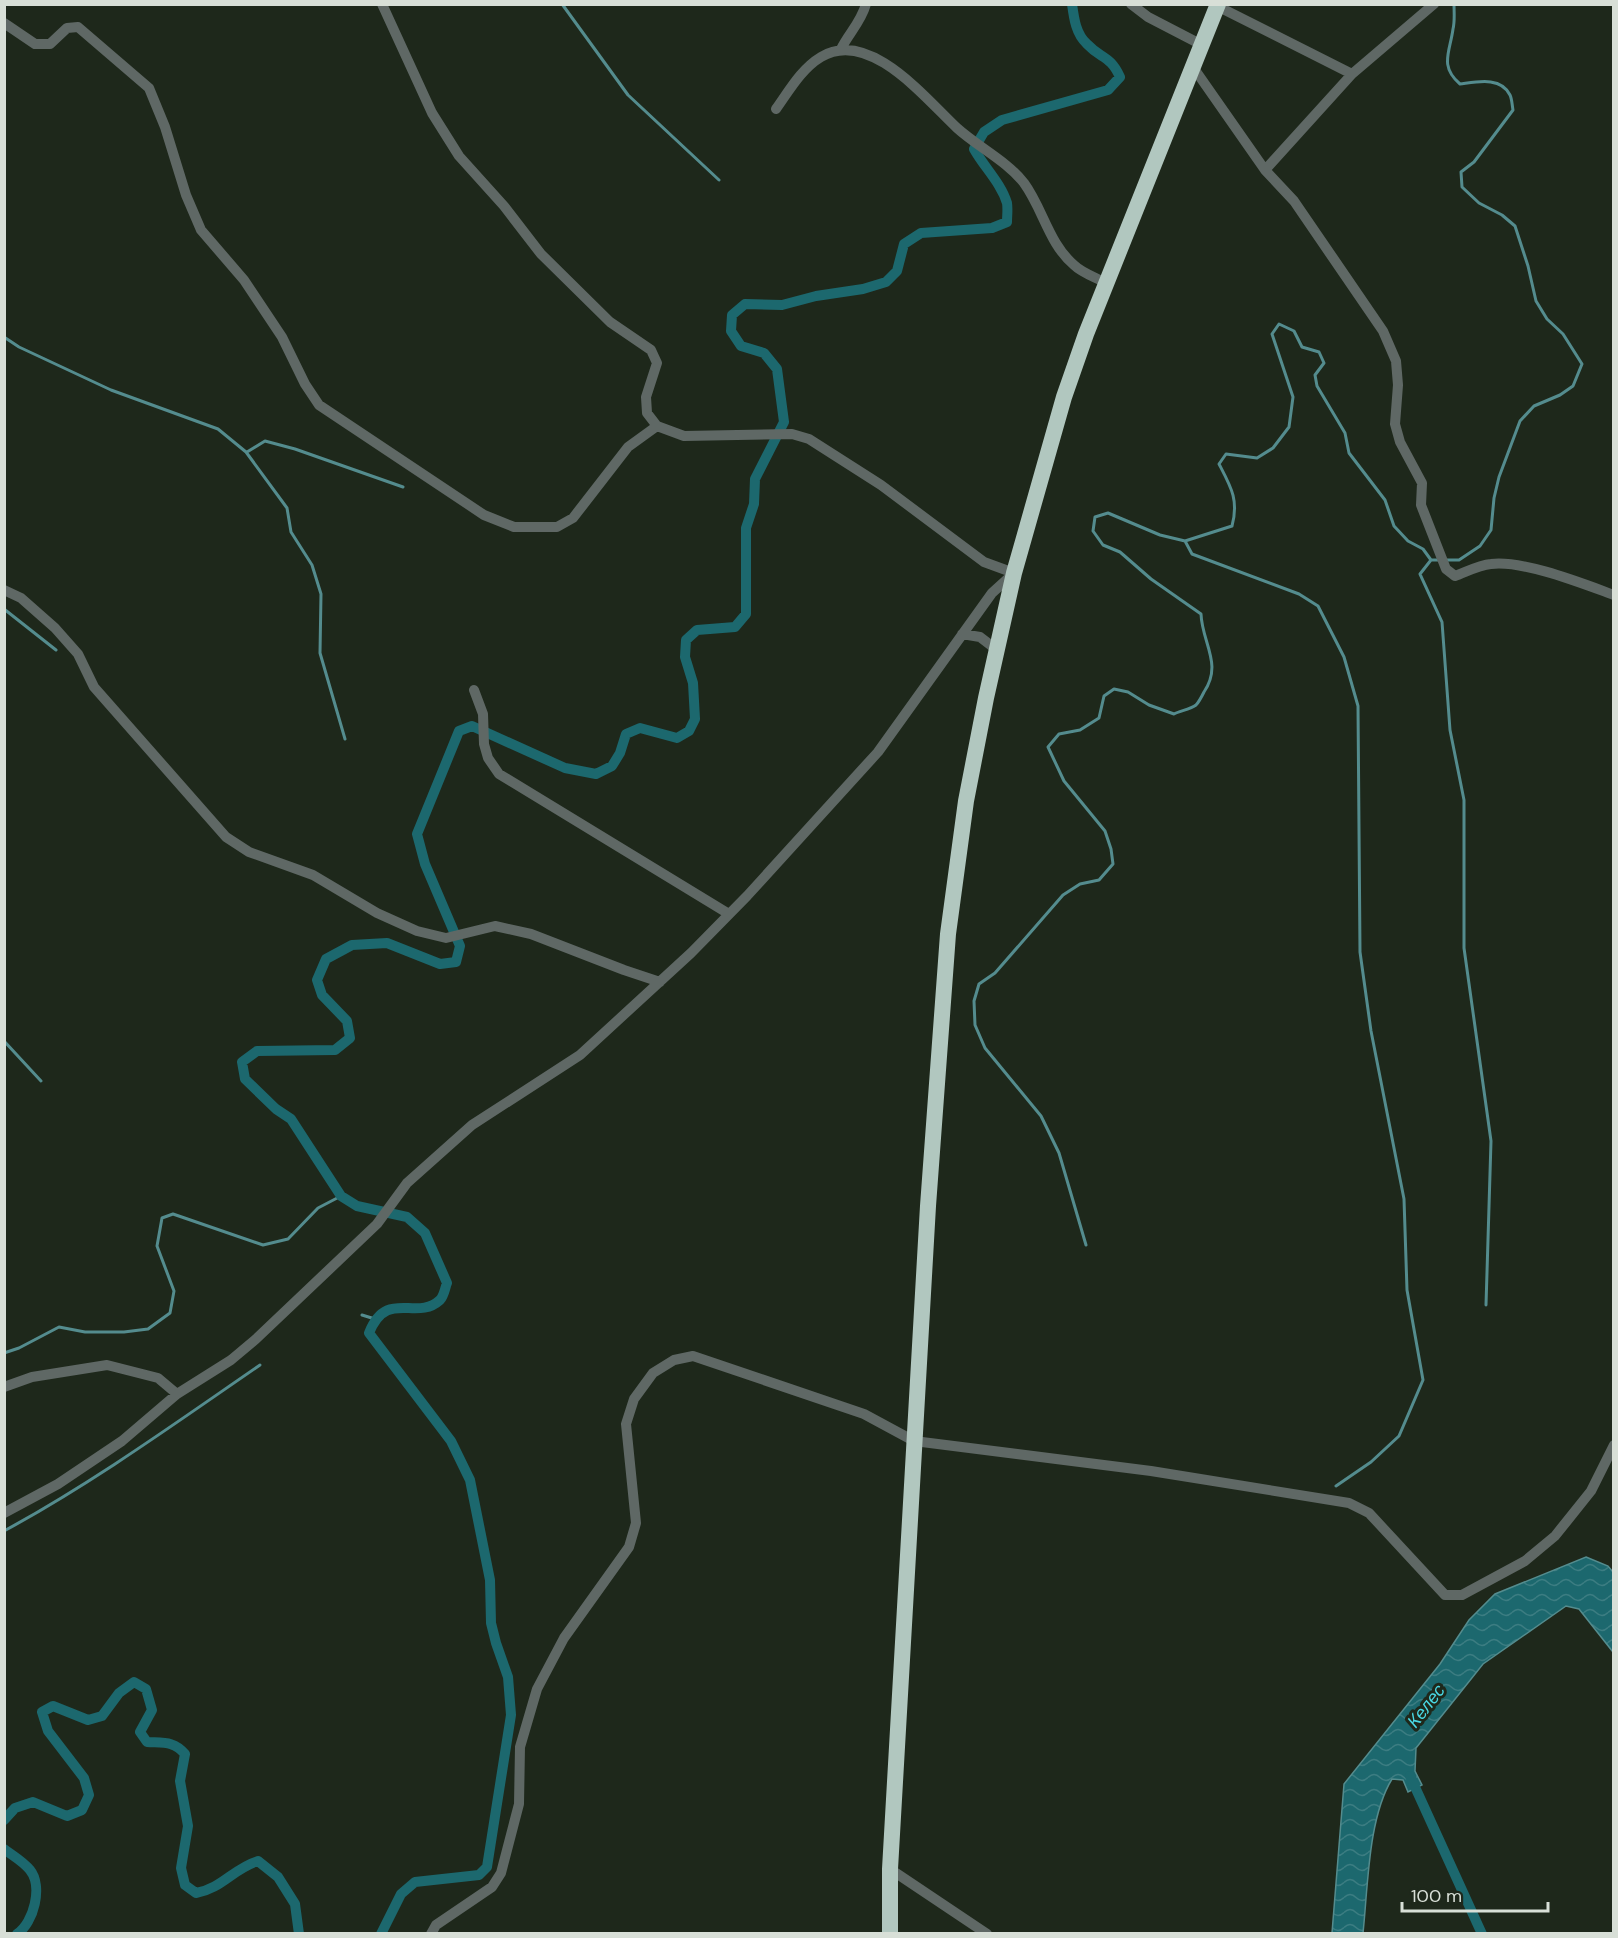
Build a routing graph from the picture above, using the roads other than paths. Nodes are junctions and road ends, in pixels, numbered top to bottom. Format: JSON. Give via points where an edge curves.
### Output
{"nodes":[{"id":1,"x":382,"y":4,"type":"edge"},
{"id":2,"x":866,"y":4,"type":"edge"},
{"id":3,"x":1131,"y":4,"type":"edge"},
{"id":4,"x":1434,"y":4,"type":"edge"},
{"id":5,"x":1218,"y":5,"type":"edge"},
{"id":6,"x":4,"y":23,"type":"edge"},
{"id":7,"x":1202,"y":45,"type":"junction"},
{"id":8,"x":841,"y":50,"type":"junction"},
{"id":9,"x":1192,"y":67,"type":"junction"},
{"id":10,"x":1352,"y":74,"type":"junction"},
{"id":11,"x":776,"y":109,"type":"dead end"},
{"id":12,"x":1265,"y":170,"type":"junction"},
{"id":13,"x":1106,"y":283,"type":"junction"},
{"id":14,"x":657,"y":426,"type":"junction"},
{"id":15,"x":1014,"y":573,"type":"junction"},
{"id":16,"x":4,"y":590,"type":"edge"},
{"id":17,"x":1614,"y":595,"type":"edge"},
{"id":18,"x":962,"y":634,"type":"junction"},
{"id":19,"x":997,"y":650,"type":"junction"},
{"id":20,"x":474,"y":690,"type":"dead end"},
{"id":21,"x":729,"y":914,"type":"junction"},
{"id":22,"x":660,"y":982,"type":"junction"},
{"id":23,"x":4,"y":1387,"type":"edge"},
{"id":24,"x":177,"y":1394,"type":"junction"},
{"id":25,"x":914,"y":1441,"type":"junction"},
{"id":26,"x":1614,"y":1446,"type":"edge"},
{"id":27,"x":4,"y":1513,"type":"edge"},
{"id":28,"x":890,"y":1869,"type":"junction"},
{"id":29,"x":431,"y":1934,"type":"edge"},
{"id":30,"x":890,"y":1934,"type":"edge"},
{"id":31,"x":987,"y":1934,"type":"edge"}],
"edges":[{"from":1,"to":14,"type":"street","via":[[432,112],[459,156],[541,254],[610,322],[651,350],[657,363],[646,397],[647,413]]},
{"from":2,"to":8,"type":"street","via":[[862,18]]},
{"from":3,"to":7,"type":"street"},
{"from":4,"to":10,"type":"street"},
{"from":5,"to":7,"type":"highway"},
{"from":5,"to":10,"type":"street"},
{"from":6,"to":14,"type":"street","via":[[35,44],[50,44],[67,28],[78,27],[149,88],[201,230],[250,289],[320,405],[484,515],[514,527],[556,527],[573,518],[628,447]]},
{"from":7,"to":9,"type":"highway"},
{"from":8,"to":11,"type":"street","via":[[821,57],[801,74]]},
{"from":8,"to":13,"type":"street","via":[[867,52],[892,68],[1010,169],[1024,183],[1061,253],[1076,267]]},
{"from":9,"to":12,"type":"street"},
{"from":9,"to":13,"type":"highway"},
{"from":10,"to":12,"type":"street"},
{"from":12,"to":17,"type":"street","via":[[1294,201],[1383,332],[1396,360],[1395,424],[1422,483],[1421,505],[1446,569],[1455,576],[1488,564],[1509,563]]},
{"from":13,"to":15,"type":"highway","via":[[1064,397]]},
{"from":14,"to":15,"type":"street","via":[[684,436],[792,434],[809,439],[881,485],[984,562]]},
{"from":15,"to":18,"type":"street","via":[[992,593]]},
{"from":15,"to":19,"type":"highway"},
{"from":16,"to":22,"type":"street","via":[[21,598],[55,628],[78,654],[94,687],[226,837],[249,852],[313,875],[377,913],[417,931],[446,938],[495,926],[531,934]]},
{"from":18,"to":19,"type":"street","via":[[980,637]]},
{"from":18,"to":21,"type":"street","via":[[878,752]]},
{"from":19,"to":25,"type":"highway","via":[[966,801],[948,934]]},
{"from":20,"to":21,"type":"street","via":[[483,714],[488,758],[499,774]]},
{"from":21,"to":22,"type":"street"},
{"from":22,"to":24,"type":"street","via":[[580,1054],[472,1125],[407,1183],[377,1224],[256,1339]]},
{"from":23,"to":24,"type":"street","via":[[32,1377],[107,1365],[158,1378]]},
{"from":24,"to":27,"type":"street","via":[[122,1441],[58,1484]]},
{"from":25,"to":26,"type":"street","via":[[1150,1471],[1349,1503],[1370,1514],[1445,1595],[1462,1595],[1525,1561],[1555,1536],[1591,1491]]},
{"from":25,"to":28,"type":"highway"},
{"from":25,"to":29,"type":"street","via":[[864,1414],[693,1356],[674,1360],[653,1373],[634,1399],[626,1424],[634,1531],[629,1547],[564,1638],[537,1689],[520,1747],[519,1804],[501,1873],[492,1887],[436,1925]]},
{"from":28,"to":30,"type":"highway"},
{"from":28,"to":31,"type":"street"}]}
